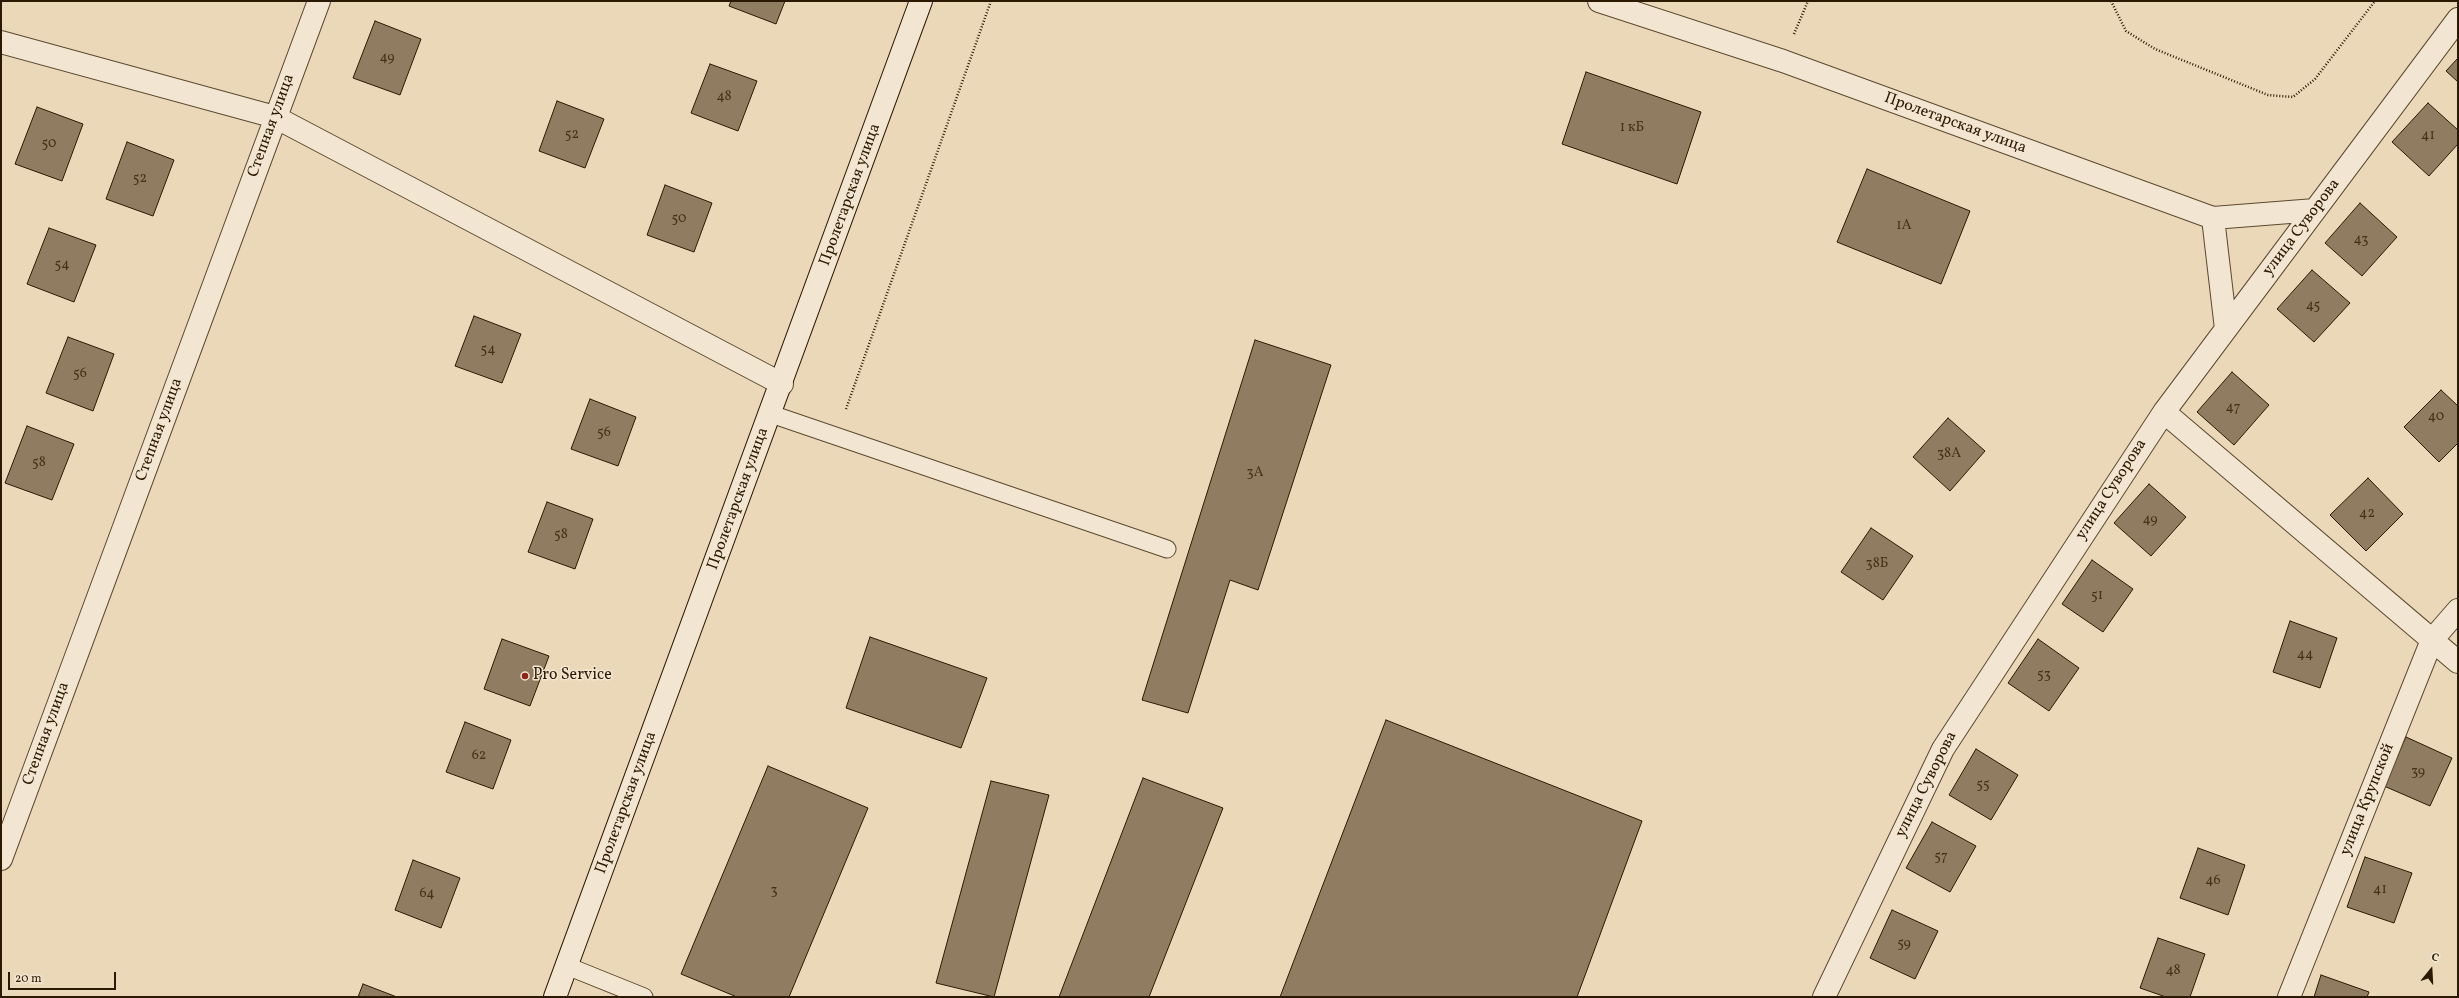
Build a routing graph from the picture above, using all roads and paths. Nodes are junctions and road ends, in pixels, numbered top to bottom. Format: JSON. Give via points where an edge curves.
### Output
{"nodes":[{"id":1,"x":319,"y":1,"type":"edge"},
{"id":2,"x":921,"y":1,"type":"edge"},
{"id":3,"x":991,"y":1,"type":"edge"},
{"id":4,"x":1599,"y":1,"type":"edge"},
{"id":5,"x":2110,"y":1,"type":"edge"},
{"id":6,"x":2375,"y":1,"type":"edge"},
{"id":7,"x":2458,"y":19,"type":"edge"},
{"id":8,"x":1,"y":42,"type":"edge"},
{"id":9,"x":275,"y":117,"type":"junction"},
{"id":10,"x":2315,"y":210,"type":"junction"},
{"id":11,"x":2213,"y":218,"type":"junction"},
{"id":12,"x":2226,"y":329,"type":"junction"},
{"id":13,"x":782,"y":384,"type":"junction"},
{"id":14,"x":2164,"y":412,"type":"junction"},
{"id":15,"x":771,"y":414,"type":"junction"},
{"id":16,"x":837,"y":436,"type":"junction"},
{"id":17,"x":1167,"y":549,"type":"dead end"},
{"id":18,"x":2458,"y":610,"type":"edge"},
{"id":19,"x":2432,"y":640,"type":"junction"},
{"id":20,"x":2458,"y":662,"type":"edge"},
{"id":21,"x":1,"y":859,"type":"edge"},
{"id":22,"x":567,"y":966,"type":"junction"},
{"id":23,"x":555,"y":997,"type":"edge"},
{"id":24,"x":644,"y":997,"type":"edge"},
{"id":25,"x":1824,"y":997,"type":"edge"},
{"id":26,"x":2288,"y":997,"type":"edge"}],
"edges":[{"from":1,"to":9,"type":"street","name":"Степная улица"},
{"from":2,"to":13,"type":"street","name":"Пролетарская улица"},
{"from":3,"to":16,"type":"path"},
{"from":4,"to":11,"type":"street","name":"Пролетарская улица","via":[[1783,61]]},
{"from":5,"to":6,"type":"path","via":[[2126,31],[2155,49],[2268,95],[2293,97],[2316,79]]},
{"from":7,"to":10,"type":"street","name":"улица Суворова"},
{"from":8,"to":9,"type":"street"},
{"from":9,"to":13,"type":"street"},
{"from":9,"to":21,"type":"street","name":"Степная улица"},
{"from":10,"to":11,"type":"street","name":"Пролетарская улица"},
{"from":10,"to":12,"type":"street","name":"улица Суворова"},
{"from":11,"to":12,"type":"street"},
{"from":12,"to":14,"type":"street","name":"улица Суворова"},
{"from":13,"to":15,"type":"street","name":"Пролетарская улица"},
{"from":14,"to":19,"type":"street"},
{"from":14,"to":25,"type":"street","name":"улица Суворова","via":[[1943,749]]},
{"from":15,"to":16,"type":"lane"},
{"from":15,"to":22,"type":"street","name":"Пролетарская улица"},
{"from":16,"to":17,"type":"lane"},
{"from":18,"to":19,"type":"street","name":"улица Крупской"},
{"from":19,"to":20,"type":"street"},
{"from":19,"to":26,"type":"street","name":"улица Крупской"},
{"from":22,"to":23,"type":"street","name":"Пролетарская улица"},
{"from":22,"to":24,"type":"lane"}]}
